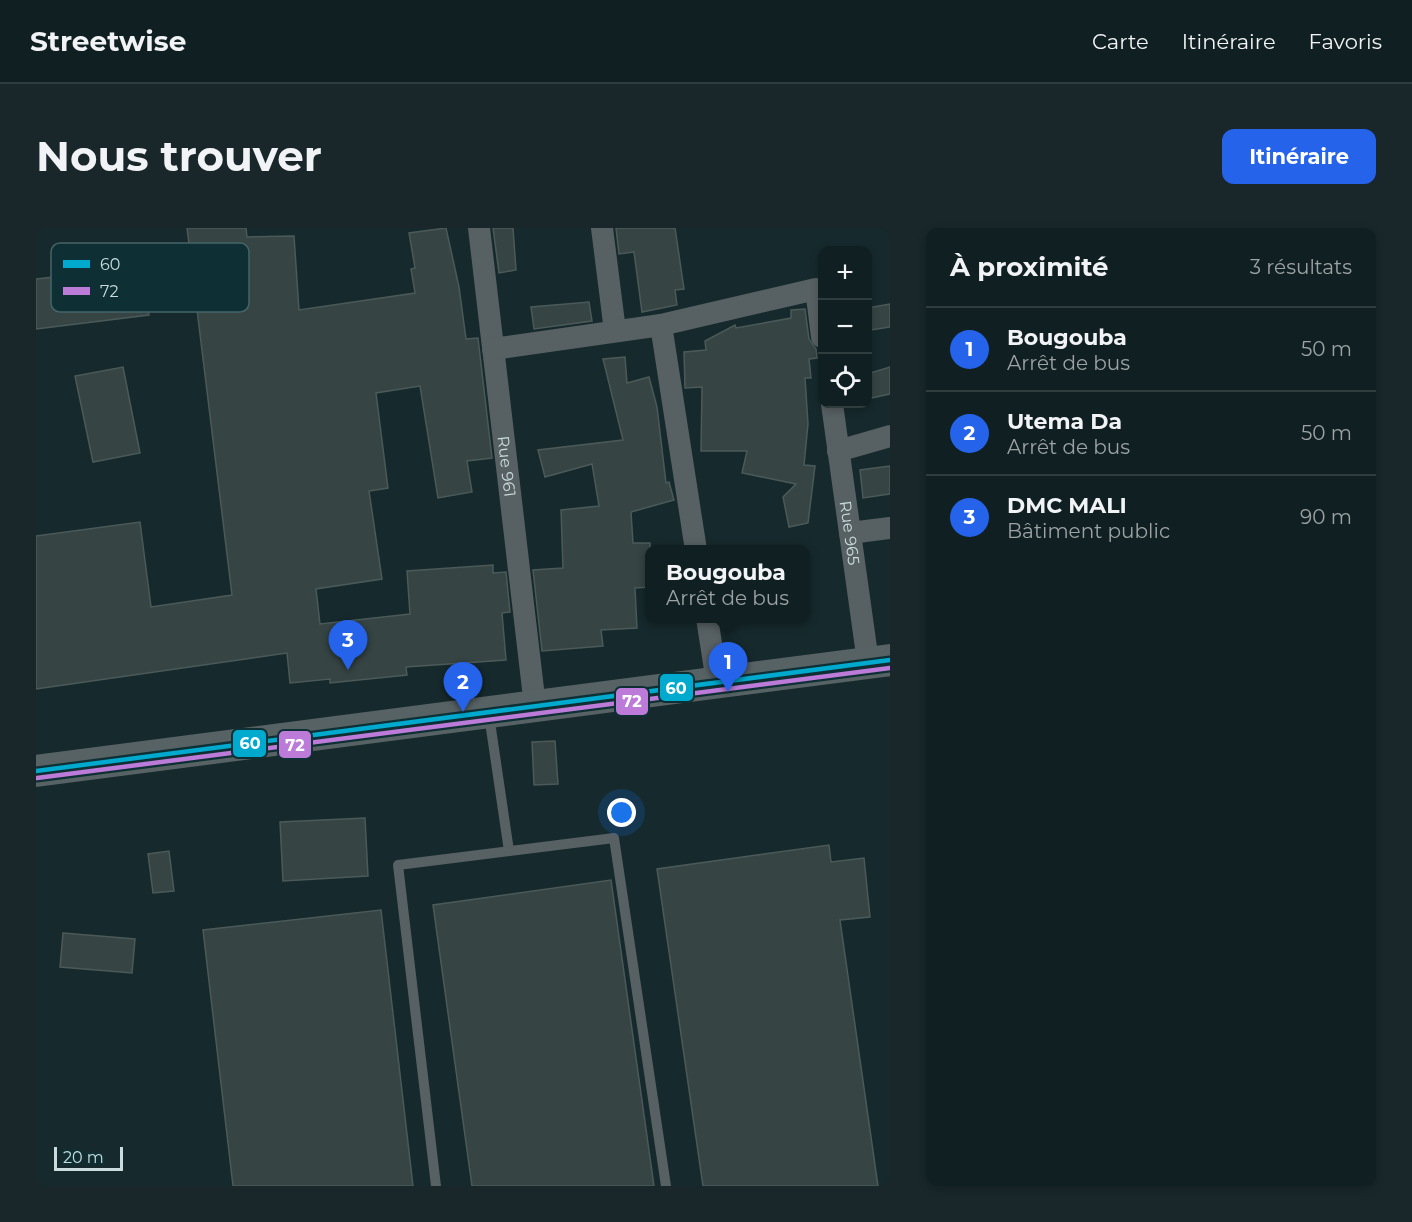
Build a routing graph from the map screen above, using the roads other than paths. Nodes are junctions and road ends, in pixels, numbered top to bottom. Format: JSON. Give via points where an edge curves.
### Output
{"nodes":[{"id":1,"x":479,"y":228,"type":"edge"},
{"id":2,"x":602,"y":228,"type":"edge"},
{"id":3,"x":818,"y":305,"type":"edge"},
{"id":4,"x":661,"y":325,"type":"junction"},
{"id":5,"x":615,"y":331,"type":"junction"},
{"id":6,"x":494,"y":348,"type":"junction"},
{"id":7,"x":833,"y":408,"type":"edge"},
{"id":8,"x":890,"y":436,"type":"edge"},
{"id":9,"x":838,"y":451,"type":"junction"},
{"id":10,"x":890,"y":528,"type":"edge"},
{"id":11,"x":850,"y":533,"type":"junction"},
{"id":12,"x":695,"y":545,"type":"edge"},
{"id":13,"x":708,"y":623,"type":"edge"},
{"id":14,"x":879,"y":661,"type":"edge"},
{"id":15,"x":717,"y":682,"type":"junction"},
{"id":16,"x":535,"y":706,"type":"junction"},
{"id":17,"x":488,"y":712,"type":"junction"},
{"id":18,"x":36,"y":771,"type":"edge"},
{"id":19,"x":509,"y":851,"type":"junction"},
{"id":20,"x":436,"y":1186,"type":"edge"},
{"id":21,"x":666,"y":1186,"type":"edge"}],
"edges":[{"from":1,"to":6,"type":"street","name":"Rue 961"},
{"from":2,"to":5,"type":"street"},
{"from":3,"to":4,"type":"street","via":[[816,289]]},
{"from":4,"to":5,"type":"street"},
{"from":4,"to":12,"type":"street"},
{"from":5,"to":6,"type":"street"},
{"from":6,"to":16,"type":"street","name":"Rue 961"},
{"from":7,"to":9,"type":"street","name":"Rue 965"},
{"from":8,"to":9,"type":"street"},
{"from":9,"to":11,"type":"street","name":"Rue 965"},
{"from":10,"to":11,"type":"street"},
{"from":11,"to":14,"type":"street","name":"Rue 965"},
{"from":13,"to":15,"type":"street"},
{"from":14,"to":15,"type":"main road"},
{"from":15,"to":16,"type":"main road"},
{"from":16,"to":17,"type":"main road"},
{"from":17,"to":18,"type":"main road"},
{"from":17,"to":19,"type":"lane"},
{"from":19,"to":20,"type":"lane","via":[[398,865]]},
{"from":19,"to":21,"type":"lane","via":[[614,838]]}]}
